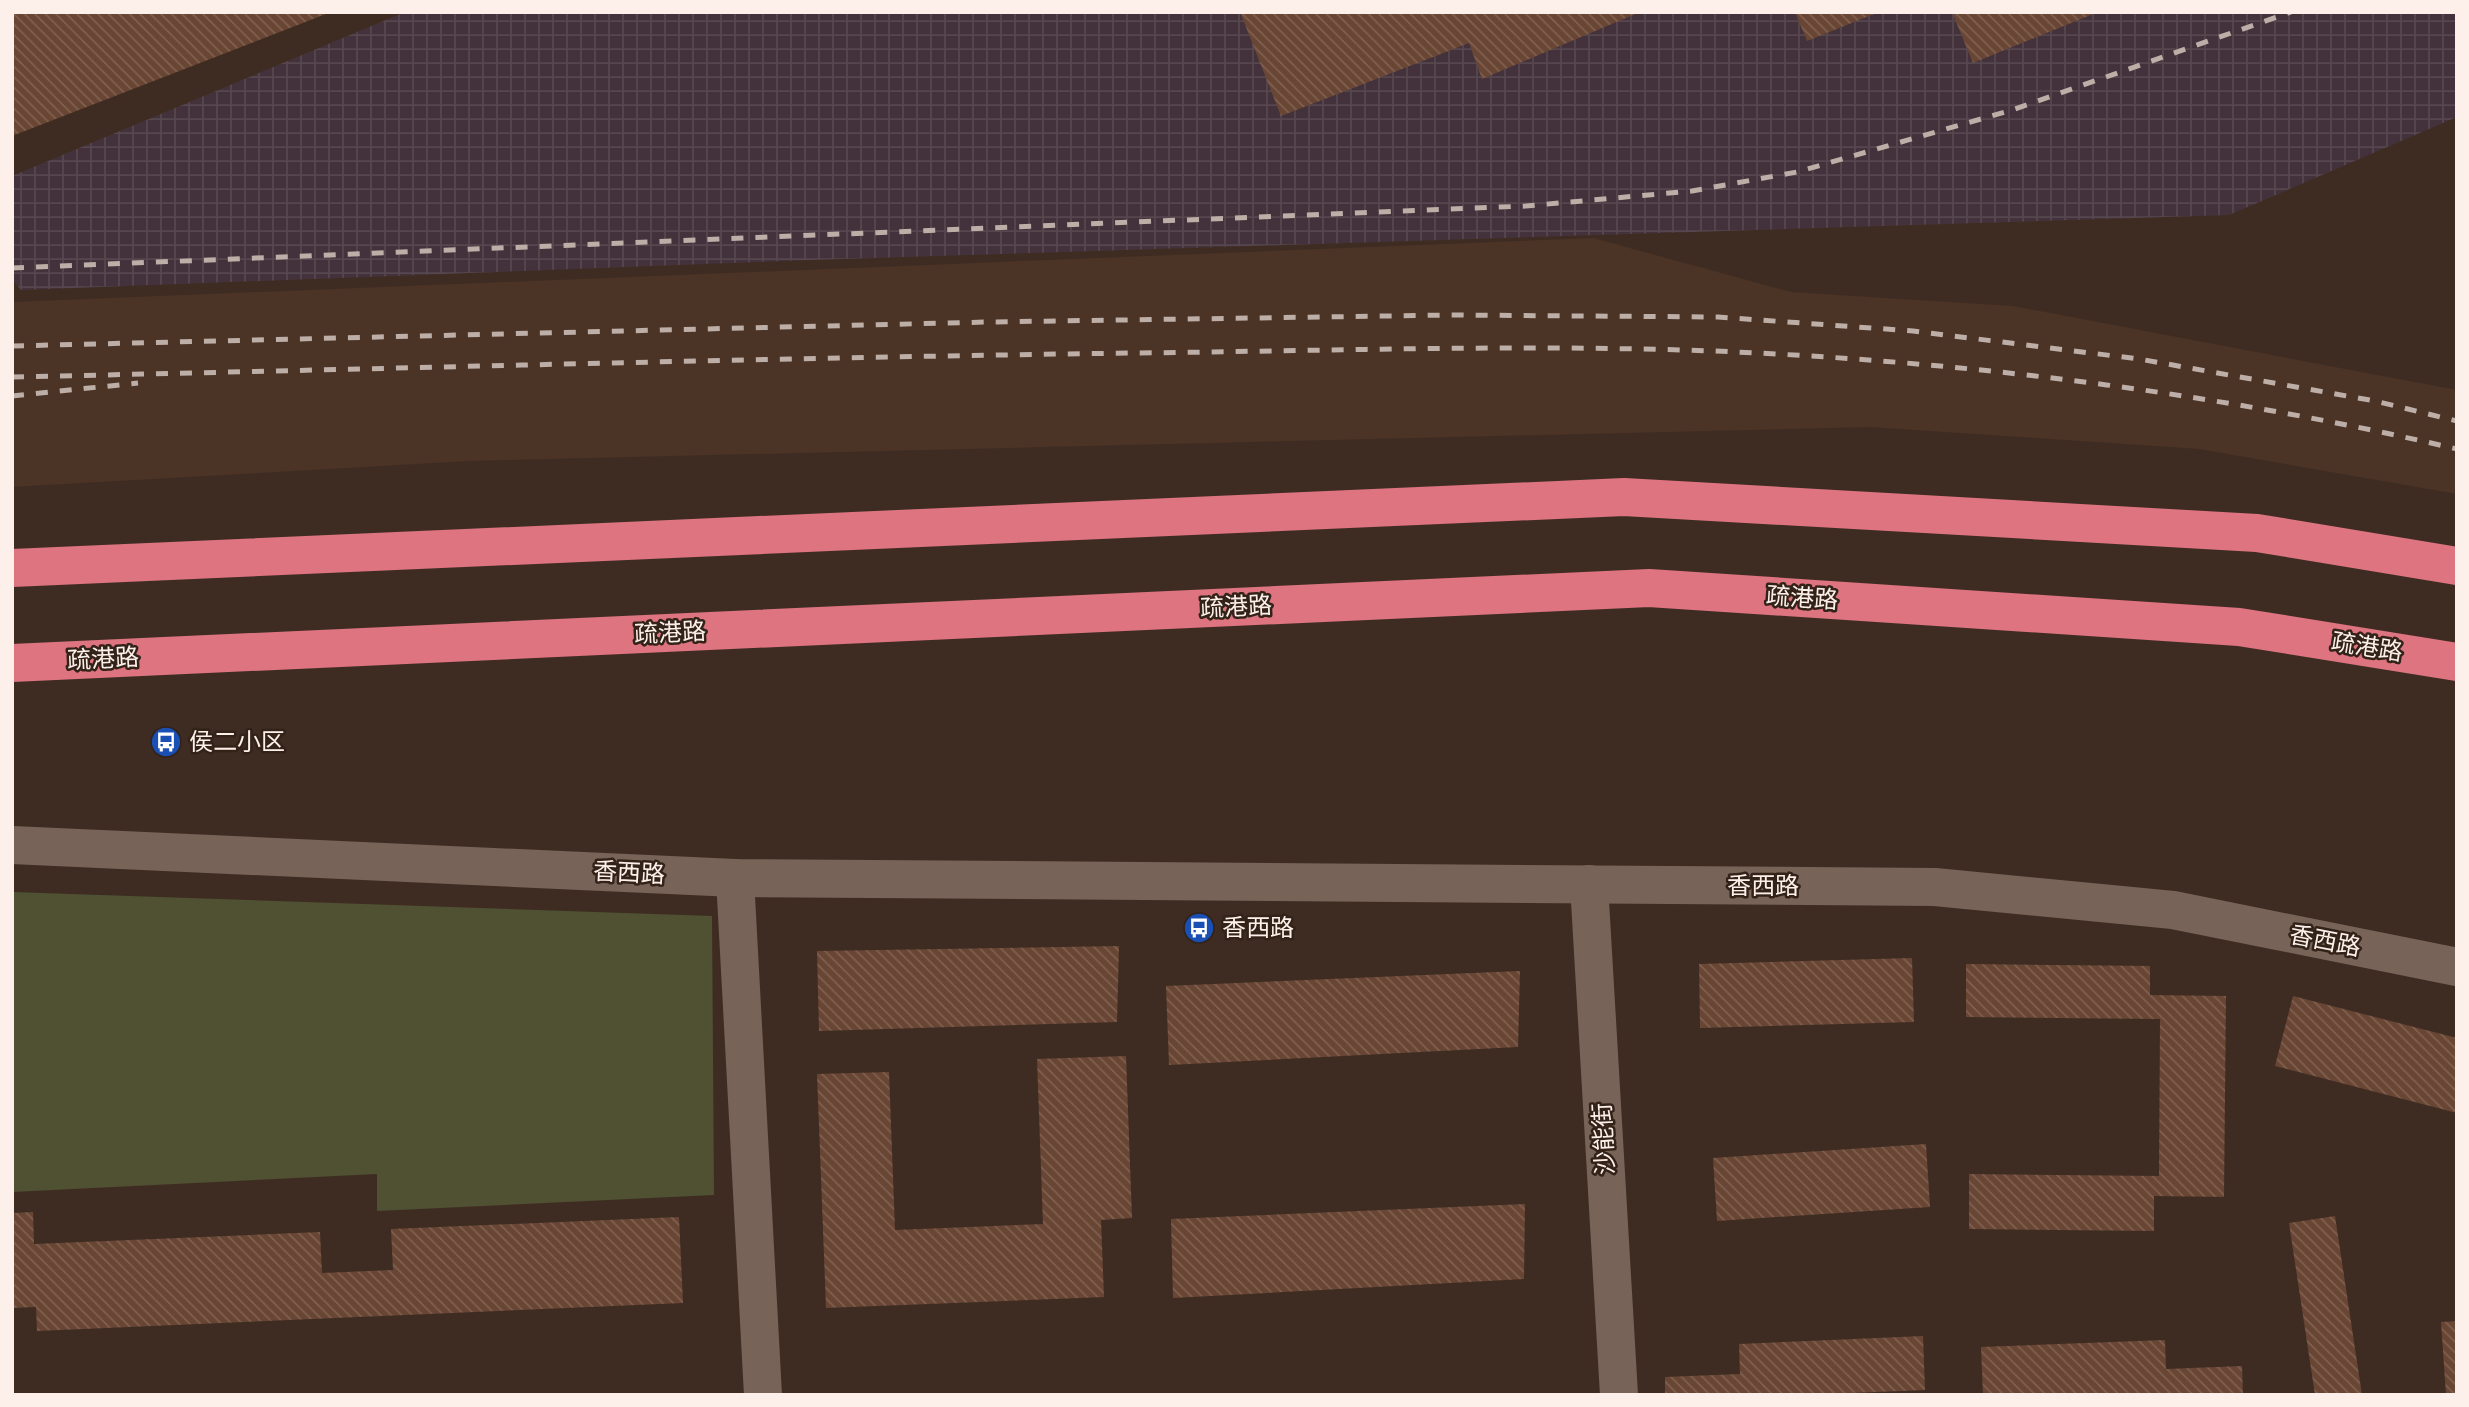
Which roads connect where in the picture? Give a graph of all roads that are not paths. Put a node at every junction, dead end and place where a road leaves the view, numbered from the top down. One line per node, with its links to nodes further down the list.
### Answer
1 (2457, 566): 2 (highway)
2 (12, 568)
3 (2457, 662): 4 (highway, 疏港路)
4 (12, 663)
5 (12, 845): 6 (street, 香西路)
6 (735, 878): 7 (street, 香西路); 9 (street)
7 (1589, 884): 8 (street, 香西路); 10 (street, 沙能街)
8 (2457, 968)
9 (763, 1395)
10 (1619, 1395)

